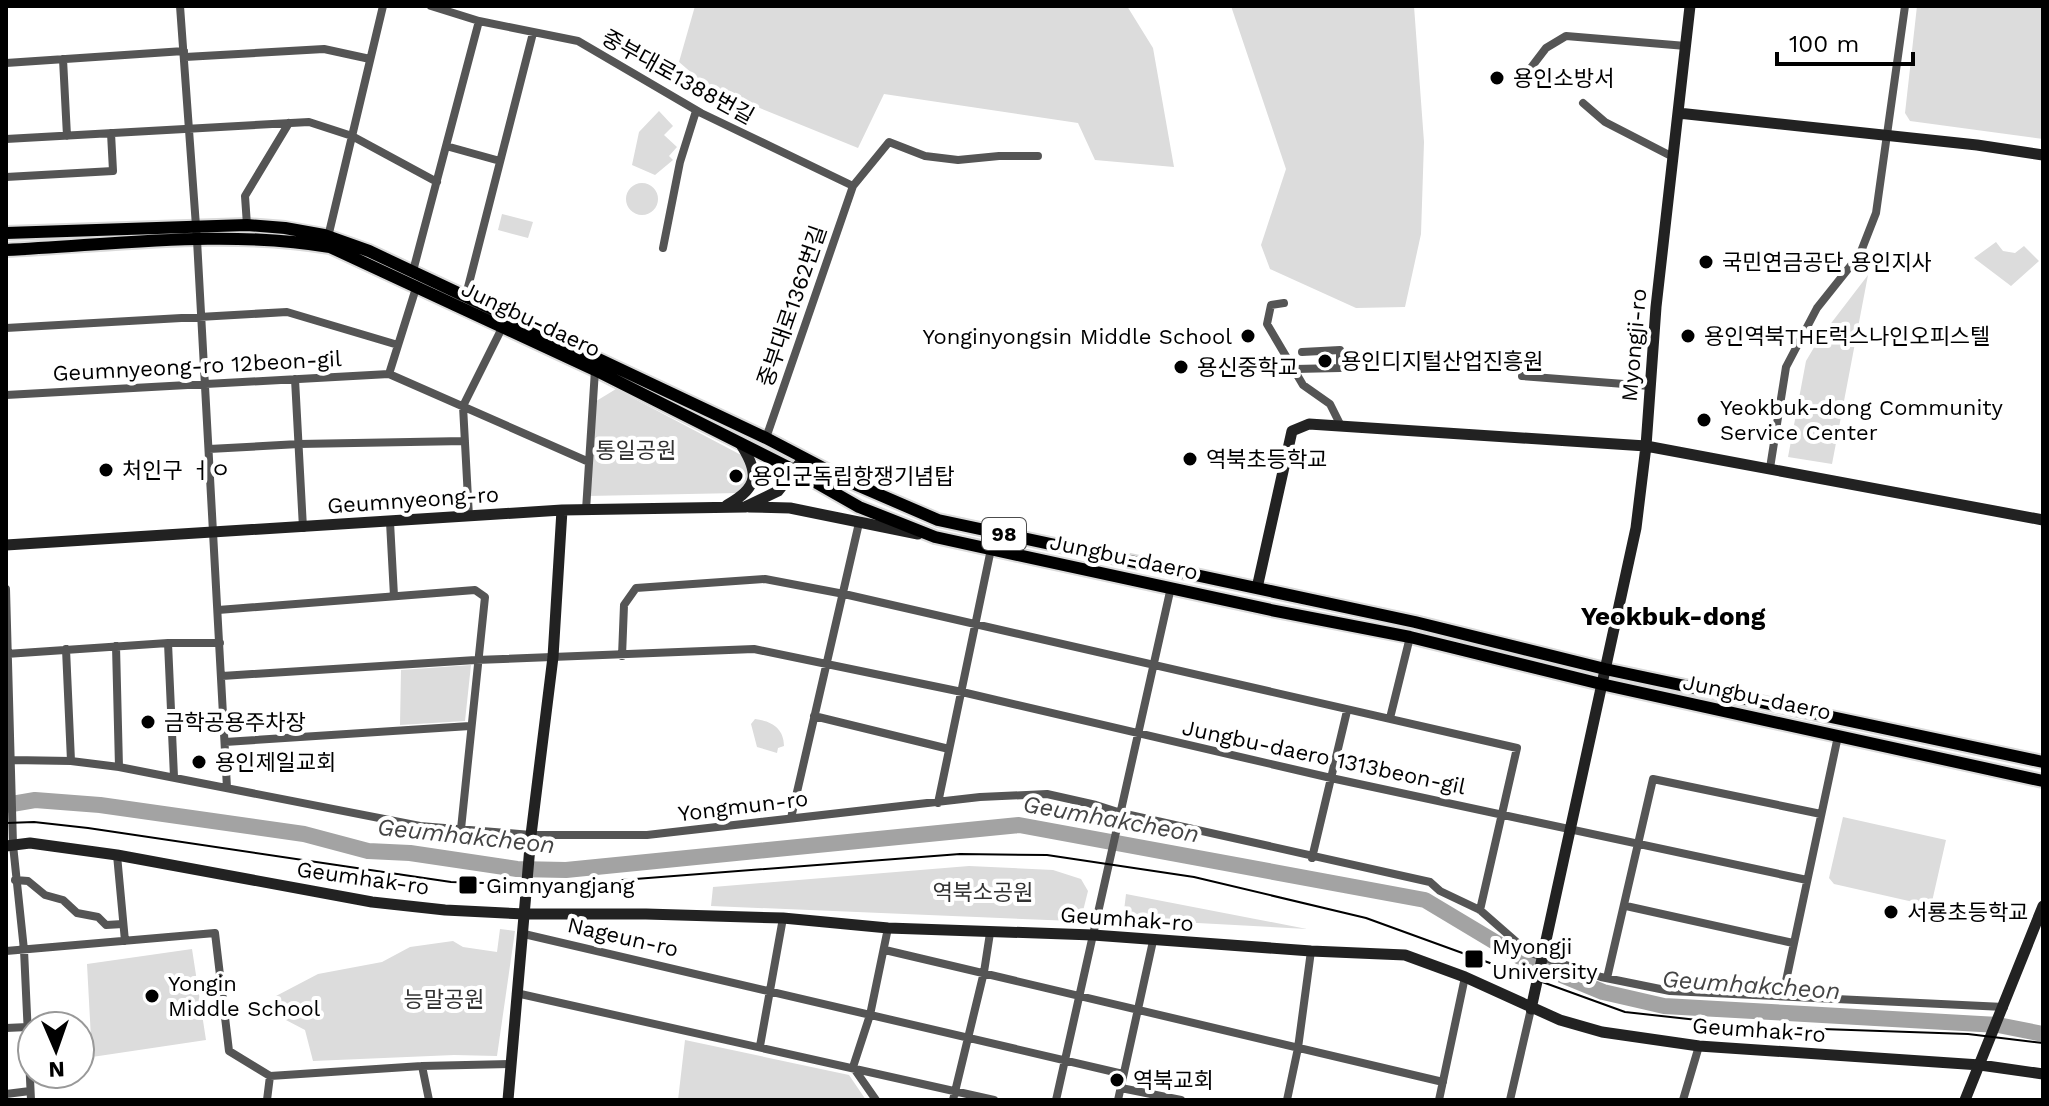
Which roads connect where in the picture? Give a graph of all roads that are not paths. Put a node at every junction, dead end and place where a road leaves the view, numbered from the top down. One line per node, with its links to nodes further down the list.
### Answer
1 (180, 6): 9 (street)
2 (383, 6): 11 (street)
3 (431, 6): 6 (street, 중부대로1388번길)
4 (1690, 6): 8 (main road, Myongji-ro)
5 (1905, 6): 20 (street)
6 (479, 21): 7 (street, 중부대로1388번길); 24 (street)
7 (533, 33): 15 (street, 중부대로1388번길); 28 (street)
8 (1686, 46): 13 (street); 16 (main road, Myongji-ro)
9 (185, 54): 10 (street); 11 (street); 18 (street)
10 (63, 59): 12 (street); 21 (street)
11 (370, 59): 22 (street)
12 (6, 63)
13 (1520, 82)
14 (1583, 103): 27 (street)
15 (696, 111): 31 (street, 중부대로1388번길); 37 (street)
16 (1678, 113): 20 (main road); 27 (main road, Myongji-ro)
17 (289, 123): 18 (street); 22 (street); 33 (street)
18 (189, 129): 19 (street); 32 (street)
19 (111, 133): 21 (street); 29 (street)
20 (1886, 135): 25 (main road); 66 (street)
21 (67, 136): 23 (street)
22 (352, 136): 30 (street); 35 (street)
23 (6, 139)
24 (446, 146): 28 (street); 30 (street)
25 (2043, 155)
26 (1038, 156): 31 (street)
27 (1673, 157): 54 (main road, Myongji-ro)
28 (500, 161): 41 (street)
29 (6, 177)
30 (437, 182): 39 (street)
31 (853, 186): 58 (street, 중부대로1362번길)
32 (196, 225): 33 (main road, Jungbu-daero / 98); 34 (main road, Jungbu-daero / 98); 36 (street)
33 (247, 225): 35 (main road, Jungbu-daero / 98)
34 (6, 233)
35 (328, 237): 39 (main road, Jungbu-daero / 98)
36 (197, 240): 38 (main road, Jungbu-daero / 98); 40 (main road, Jungbu-daero / 98); 43 (street)
37 (663, 248)
38 (6, 250)
39 (413, 271): 41 (main road, Jungbu-daero / 98)
40 (416, 288): 45 (main road, Jungbu-daero / 98); 46 (street)
41 (466, 295): 58 (main road, Jungbu-daero / 98)
42 (1284, 303): 48 (street)
43 (201, 317): 44 (street); 46 (street); 53 (street)
44 (6, 328)
45 (502, 328): 49 (main road, Jungbu-daero / 98); 56 (street)
46 (398, 345): 50 (street)
47 (1302, 352): 48 (street)
48 (1295, 369): 57 (street)
49 (595, 370): 60 (main road, Jungbu-daero / 98); 65 (street)
50 (389, 374): 52 (street, Geumnyeong-ro 12beon-gil); 56 (street, Geumnyeong-ro 12beon-gil)
51 (1522, 376): 54 (street)
52 (295, 379): 53 (street, Geumnyeong-ro 12beon-gil); 61 (street)
53 (205, 384): 55 (street, Geumnyeong-ro 12beon-gil); 63 (street)
54 (1650, 386): 62 (main road, Myongji-ro)
55 (6, 395)
56 (463, 406): 59 (street); 65 (street, Geumnyeong-ro 12beon-gil)
57 (1341, 426): 62 (main road); 82 (main road)
58 (766, 438): 64 (main road, Jungbu-daero / 98)
59 (465, 441): 61 (street); 72 (street)
60 (740, 442): 67 (main road, Jungbu-daero / 98); 68 (main road)
61 (299, 444): 63 (street); 76 (street)
62 (1646, 446): 66 (main road); 99 (main road, Myongji-ro)
63 (209, 449): 77 (street)
64 (804, 458): 67 (main road, Geumnyeong-ro); 82 (main road, Jungbu-daero / 98)
65 (589, 462): 71 (street)
66 (1770, 468): 73 (main road)
67 (796, 471): 69 (main road, Geumnyeong-ro); 78 (main road, Jungbu-daero / 98)
68 (723, 507): 69 (main road, Geumnyeong-ro); 71 (main road, Geumnyeong-ro)
69 (745, 507): 75 (main road)
70 (562, 510): 71 (main road, Geumnyeong-ro); 72 (main road, Geumnyeong-ro); 95 (main road)
71 (586, 510)
72 (469, 517): 74 (main road, Geumnyeong-ro)
73 (2043, 520)
74 (390, 522): 76 (main road, Geumnyeong-ro); 85 (street)
75 (859, 523): 78 (main road); 84 (street)
76 (303, 528): 77 (main road, Geumnyeong-ro)
77 (214, 534): 79 (main road, Geumnyeong-ro); 86 (street)
78 (935, 537): 80 (main road, Jungbu-daero / 98)
79 (6, 545)
80 (991, 549): 81 (main road, Jungbu-daero / 98); 87 (street)
81 (1171, 587): 88 (main road, Jungbu-daero / 98); 98 (street)
82 (1257, 588): 99 (main road, Jungbu-daero / 98)
83 (6, 589): 93 (street)
84 (844, 594): 87 (street); 94 (street); 97 (street)
85 (394, 596): 86 (street); 96 (street)
86 (218, 610): 90 (street)
87 (976, 624): 98 (street); 102 (street)
88 (1410, 637): 101 (main road, Jungbu-daero / 98); 105 (street)
89 (168, 643): 90 (street); 91 (street); 115 (street)
90 (220, 643): 100 (street)
91 (116, 646): 92 (street); 114 (street)
92 (66, 649): 93 (street); 112 (street)
93 (8, 653): 111 (street)
94 (622, 656): 95 (street, Jungbu-daero 1313beon-gil); 97 (street, Jungbu-daero 1313beon-gil)
95 (553, 657): 96 (street, Jungbu-daero 1313beon-gil); 126 (main road)
96 (476, 660): 100 (street, Jungbu-daero 1313beon-gil); 106 (street)
97 (826, 665): 102 (street, Jungbu-daero 1313beon-gil); 104 (street)
98 (1154, 666): 103 (street); 107 (street)
99 (1605, 669): 101 (main road, Myongji-ro); 113 (main road, Jungbu-daero / 98)
100 (222, 676): 109 (street)
101 (1601, 684): 108 (main road, Jungbu-daero / 98); 125 (main road, Myongji-ro)
102 (962, 692): 107 (street, Jungbu-daero 1313beon-gil); 110 (street)
103 (1347, 711): 105 (street); 116 (street)
104 (814, 716): 110 (street); 123 (street)
105 (1390, 718): 121 (street)
106 (470, 726): 109 (street); 124 (street)
107 (1137, 735): 116 (street, Jungbu-daero 1313beon-gil); 120 (street)
108 (1838, 736): 117 (main road, Jungbu-daero / 98); 122 (street)
109 (225, 742): 118 (street)
110 (949, 749): 119 (street)
111 (9, 761): 112 (street, Yongmun-ro); 127 (street)
112 (71, 761): 114 (street, Yongmun-ro)
113 (2043, 762)
114 (119, 767): 115 (street, Yongmun-ro)
115 (174, 777): 118 (street, Yongmun-ro)
116 (1331, 778): 121 (street, Jungbu-daero 1313beon-gil); 130 (street)
117 (2042, 782)
118 (227, 788): 124 (street, Yongmun-ro)
119 (938, 803): 120 (street, Yongmun-ro); 123 (street, Yongmun-ro)
120 (1121, 813): 130 (street, Yongmun-ro); 142 (street)
121 (1503, 814): 125 (street, Jungbu-daero 1313beon-gil); 135 (street)
122 (1821, 814): 128 (street); 132 (street)
123 (791, 818): 126 (street, Yongmun-ro)
124 (461, 829): 126 (street, Yongmun-ro)
125 (1569, 829): 128 (street, Jungbu-daero 1313beon-gil); 150 (main road, Myongji-ro)
126 (531, 838): 136 (main road)
127 (11, 843): 129 (main road, Geumhak-ro); 131 (street)
128 (1639, 844): 132 (street, Jungbu-daero 1313beon-gil); 133 (street)
129 (117, 855): 136 (main road, Geumhak-ro); 138 (street)
130 (1312, 858): 135 (street, Yongmun-ro)
131 (15, 880): 138 (street); 146 (street)
132 (1807, 880): 145 (street)
133 (1626, 906): 145 (street); 153 (street)
134 (2043, 906): 161 (main road)
135 (1480, 910): 150 (street, Yongmun-ro)
136 (525, 914): 137 (main road, Geumhak-ro); 141 (main road)
137 (783, 918): 139 (main road, Geumhak-ro); 154 (street)
138 (123, 924): 143 (street)
139 (888, 928): 140 (main road, Geumhak-ro); 147 (street)
140 (990, 933): 142 (main road, Geumhak-ro); 151 (street)
141 (524, 934): 154 (street, Nageun-ro); 155 (main road)
142 (1093, 935): 144 (main road, Geumhak-ro); 157 (street)
143 (125, 941): 146 (street); 174 (street)
144 (1153, 941): 149 (main road, Geumhak-ro); 160 (street)
145 (1793, 943): 156 (street)
146 (24, 950): 148 (street); 159 (street)
147 (885, 950): 151 (street); 162 (street)
148 (6, 951)
149 (1311, 951): 152 (main road, Geumhak-ro); 166 (street)
150 (1541, 956): 153 (street, Yongmun-ro); 158 (main road, Myongji-ro)
151 (984, 972): 157 (street); 163 (street)
152 (1465, 977): 158 (main road, Geumhak-ro); 175 (street)
153 (1607, 978): 156 (street, Yongmun-ro)
154 (770, 992): 162 (street, Nageun-ro); 164 (street)
155 (516, 993): 164 (street); 168 (main road)
156 (1783, 995): 161 (street, Yongmun-ro)
157 (1078, 998): 160 (street); 167 (street)
158 (1532, 1003): 165 (main road, Geumhak-ro); 190 (street)
159 (27, 1010)
160 (1137, 1010): 166 (street); 172 (street)
161 (2003, 1010): 169 (main road)
162 (870, 1015): 163 (street, Nageun-ro); 171 (street)
163 (968, 1038): 167 (street, Nageun-ro); 179 (street)
164 (760, 1046): 171 (street)
165 (1699, 1046): 169 (main road, Geumhak-ro); 191 (street)
166 (1298, 1048): 175 (street); 188 (street)
167 (1064, 1060): 172 (street, Nageun-ro); 185 (street)
168 (511, 1064): 170 (street); 182 (main road)
169 (1980, 1065): 173 (main road, Geumhak-ro); 192 (main road)
170 (422, 1066): 174 (street); 181 (street)
171 (853, 1067): 179 (street); 183 (street)
172 (1123, 1074): 176 (street)
173 (2043, 1074)
174 (270, 1076): 180 (street)
175 (1443, 1082): 189 (street)
176 (1121, 1088): 186 (street); 187 (street)
177 (6, 1094): 178 (street)
178 (31, 1096)
179 (954, 1096): 184 (street)
180 (267, 1100)
181 (429, 1100)
182 (508, 1100)
183 (876, 1100)
184 (994, 1100)
185 (1056, 1100)
186 (1118, 1100)
187 (1181, 1100)
188 (1287, 1100)
189 (1439, 1100)
190 (1510, 1100)
191 (1683, 1100)
192 (1965, 1100)

